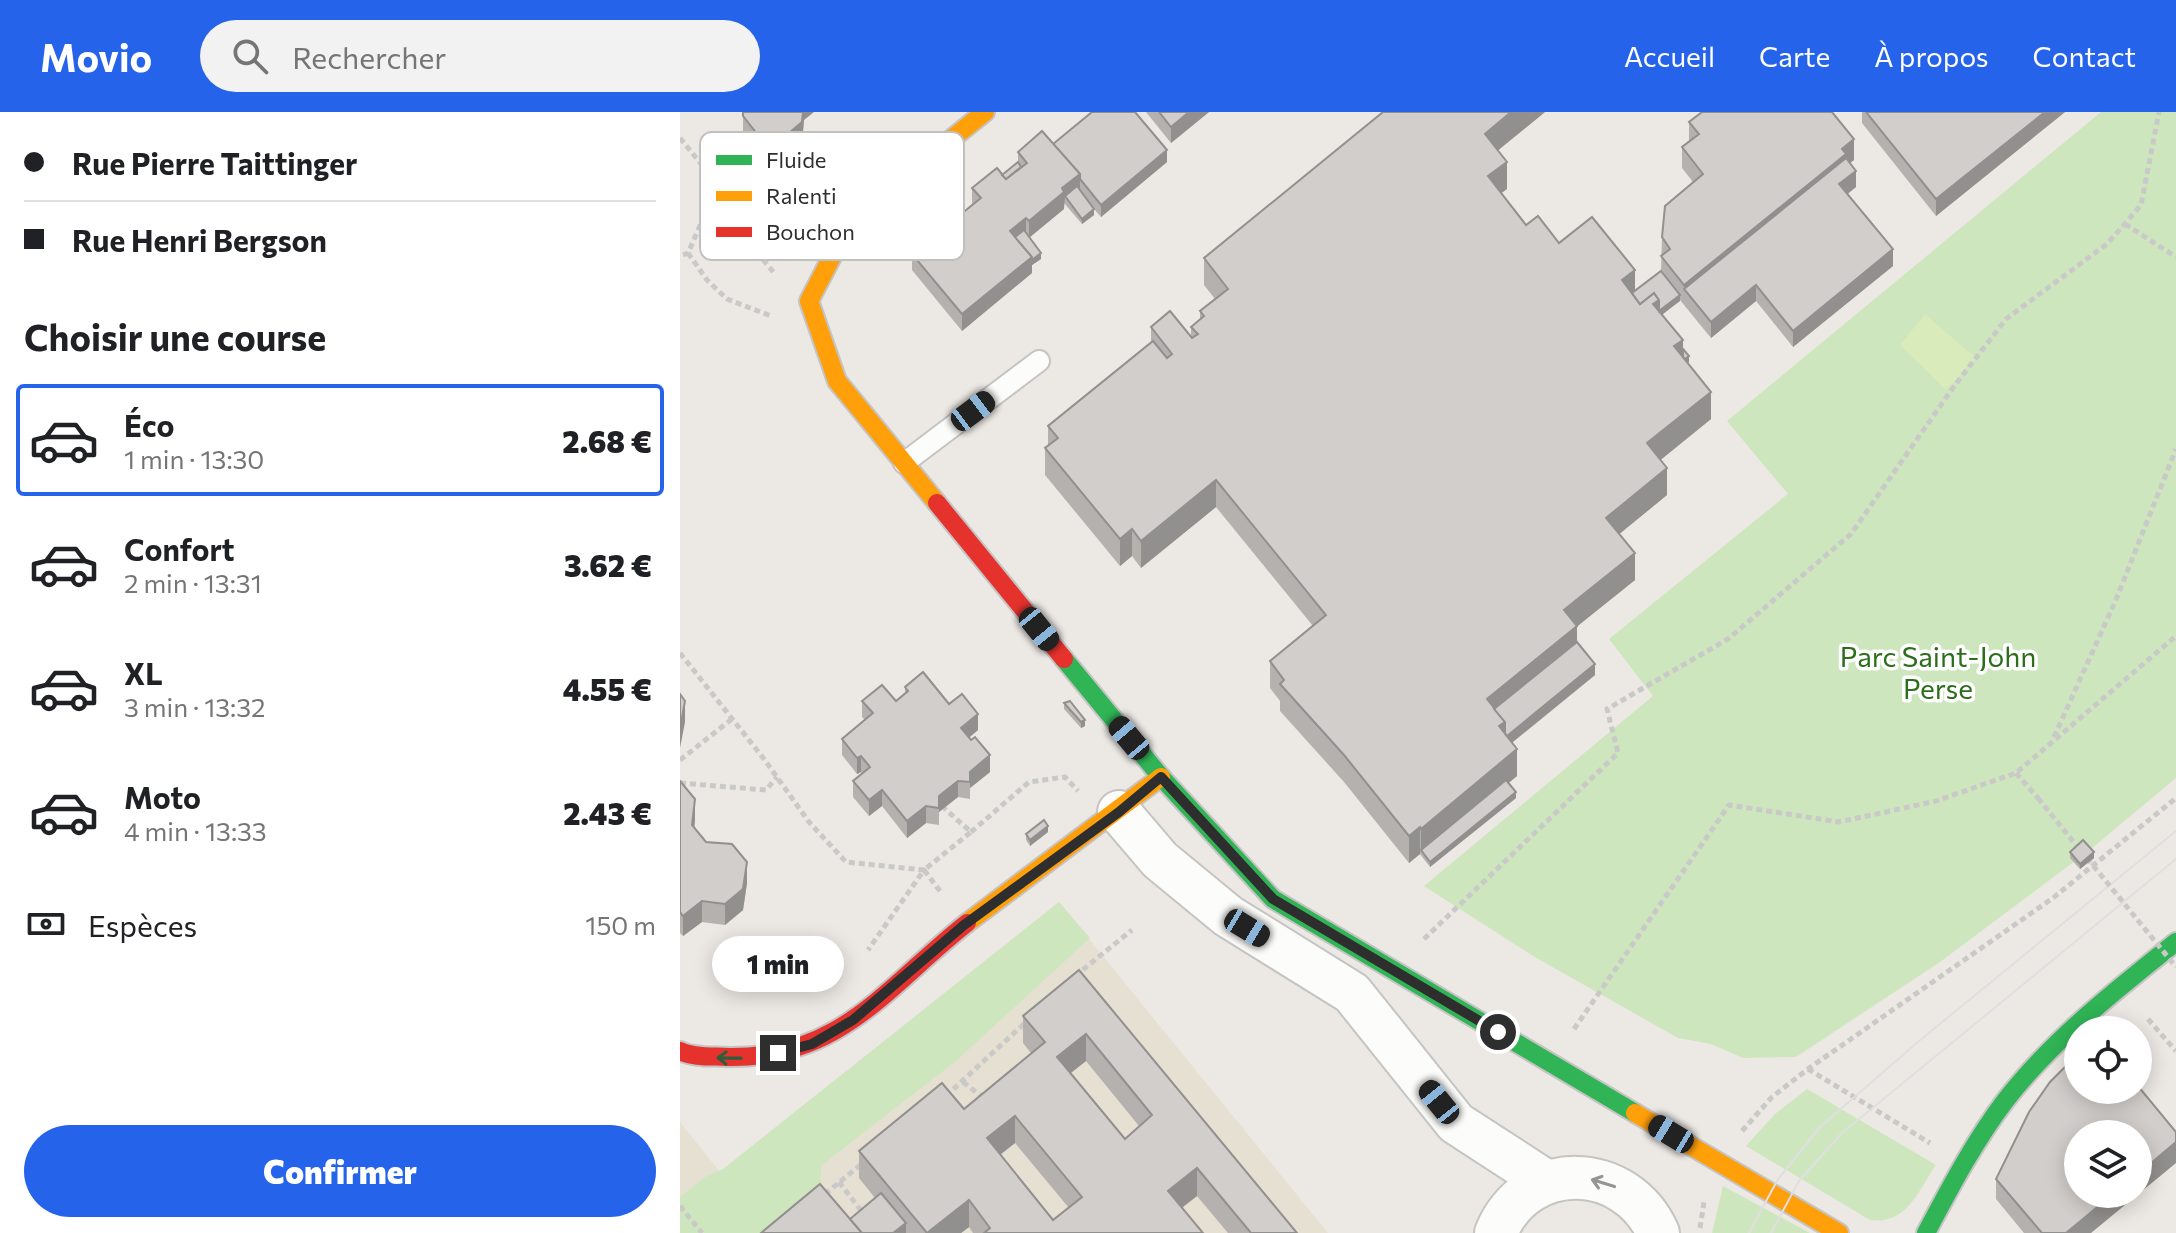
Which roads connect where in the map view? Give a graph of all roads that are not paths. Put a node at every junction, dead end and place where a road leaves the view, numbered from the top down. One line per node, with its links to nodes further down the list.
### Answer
1 (985, 112): 2 (street)
2 (960, 132)
3 (830, 260): 5 (street)
4 (1039, 361): 5 (lane)
5 (904, 463): 6 (street)
6 (1161, 777): 7 (street); 15 (street)
7 (1119, 812): 10 (street); 12 (street)
8 (2176, 942): 16 (street)
9 (682, 1053): 10 (street, one-way to 9)
10 (778, 1053): 11 (lane)
11 (768, 1074)
12 (1547, 1182): 13 (street); 14 (street, one-way to 12)
13 (1496, 1233)
14 (1658, 1233)
15 (1839, 1233)
16 (1926, 1233)

